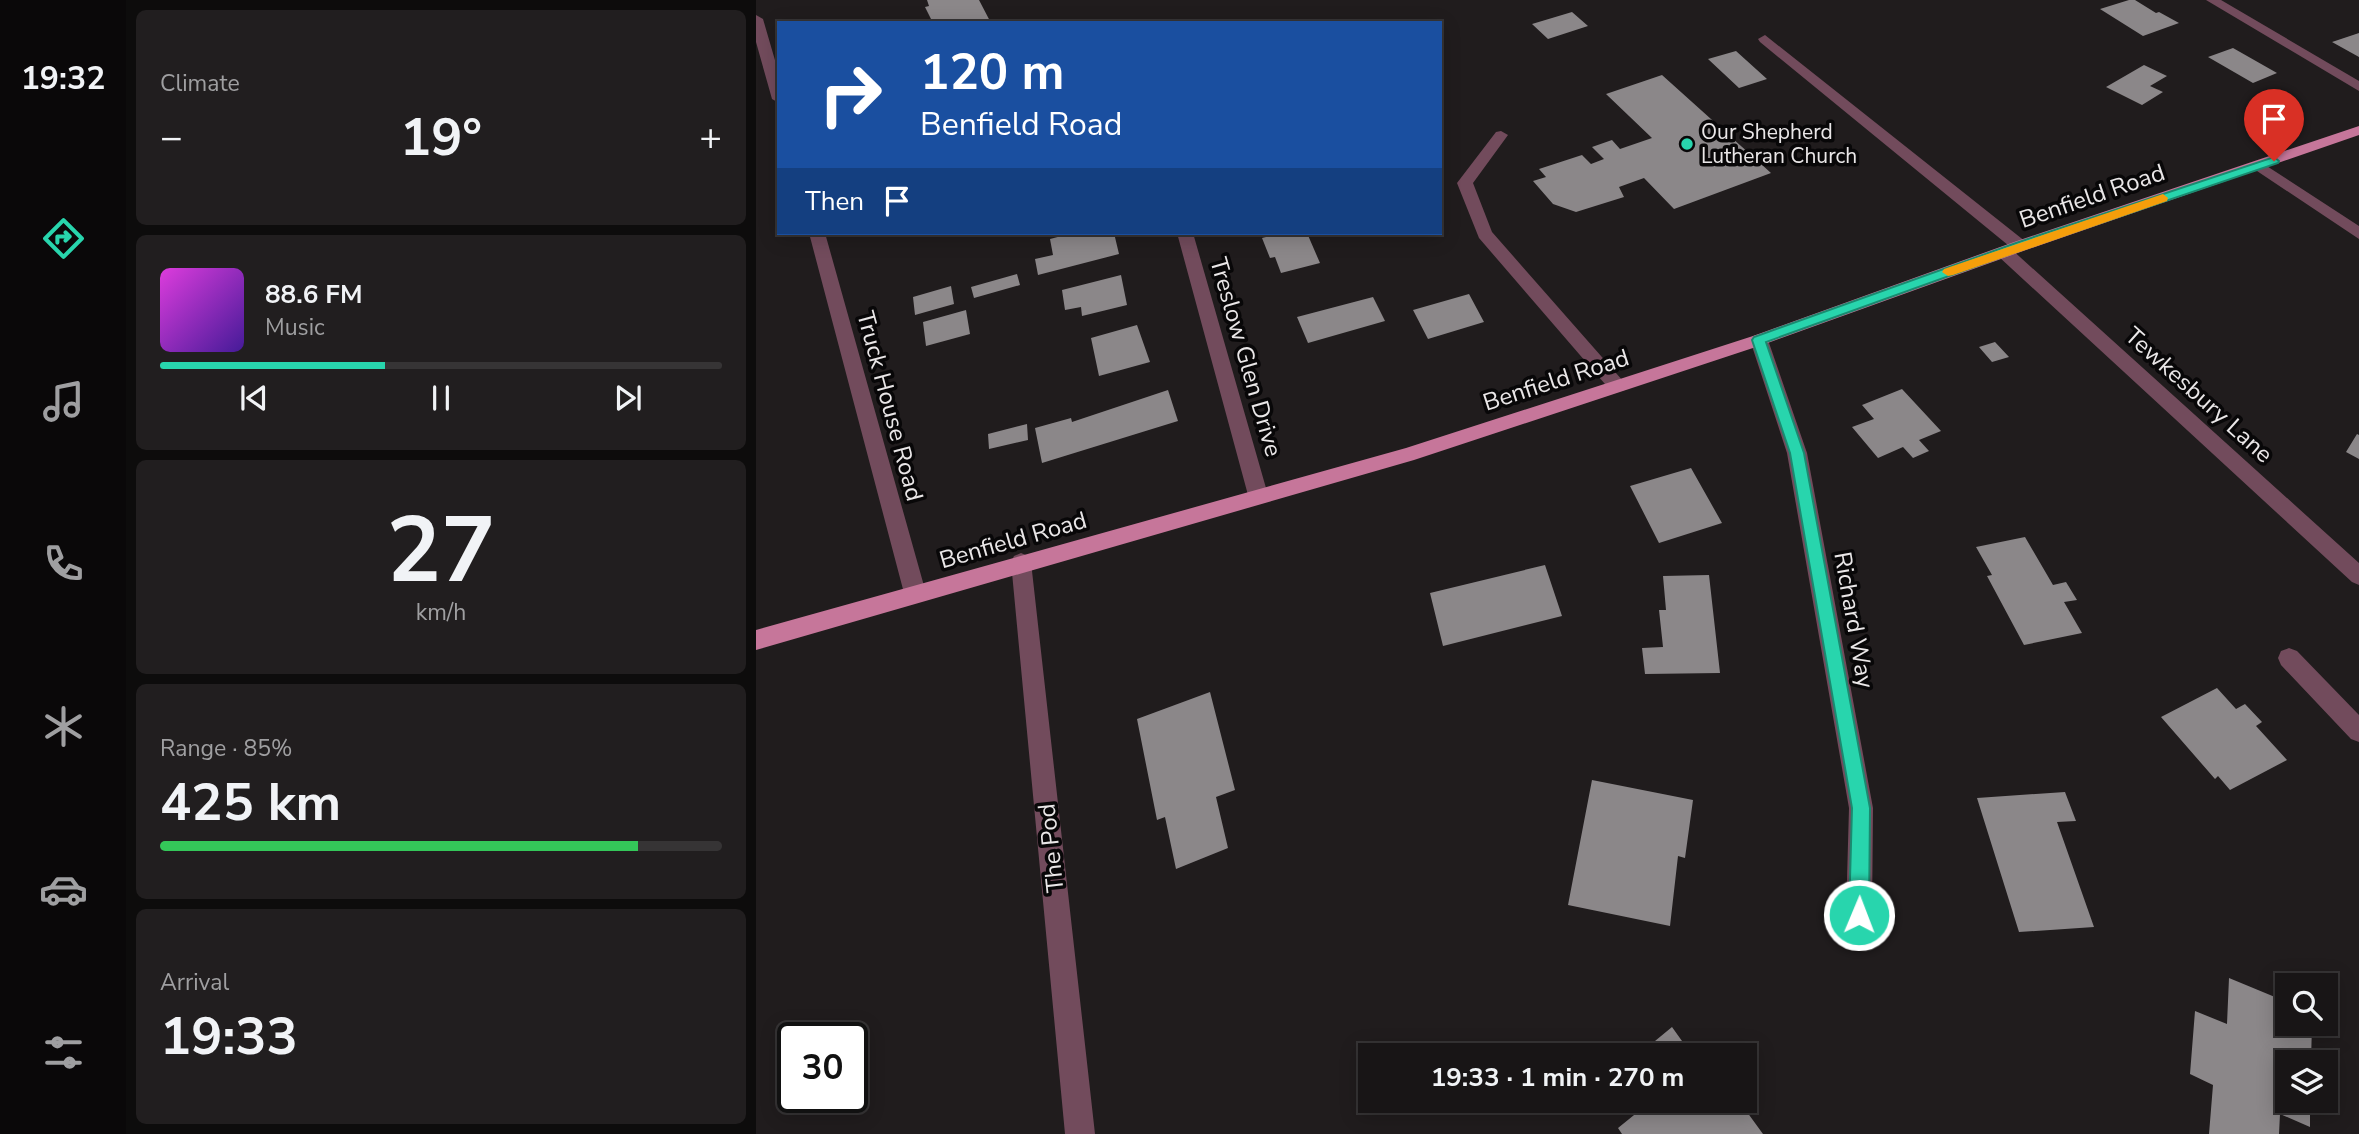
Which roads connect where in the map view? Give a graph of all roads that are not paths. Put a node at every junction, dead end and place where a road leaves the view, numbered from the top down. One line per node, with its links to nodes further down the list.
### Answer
1 (2212, 0): 4 (street)
2 (756, 19): 5 (street)
3 (1765, 39): 12 (street, Tewkesbury Lane)
4 (2359, 87)
5 (777, 92)
6 (2359, 130): 8 (main road, Benfield Road)
7 (1501, 135): 14 (street)
8 (2259, 166): 9 (street); 12 (main road, Benfield Road)
9 (2359, 234)
10 (818, 235): 18 (street, Truck House Road)
11 (1186, 235): 15 (street, Treslow Glen Drive)
12 (2012, 249): 13 (main road, Benfield Road); 17 (street, Tewkesbury Lane)
13 (1759, 340): 14 (main road, Benfield Road); 22 (street, Richard Way)
14 (1617, 386): 15 (main road, Benfield Road)
15 (1258, 495): 16 (main road, Benfield Road)
16 (1021, 562): 18 (main road, Benfield Road); 23 (street, The Pod)
17 (2359, 576)
18 (915, 593): 19 (main road, Benfield Road)
19 (756, 640)
20 (2289, 658): 21 (street)
21 (2359, 731)
22 (1859, 915)
23 (1080, 1134)

